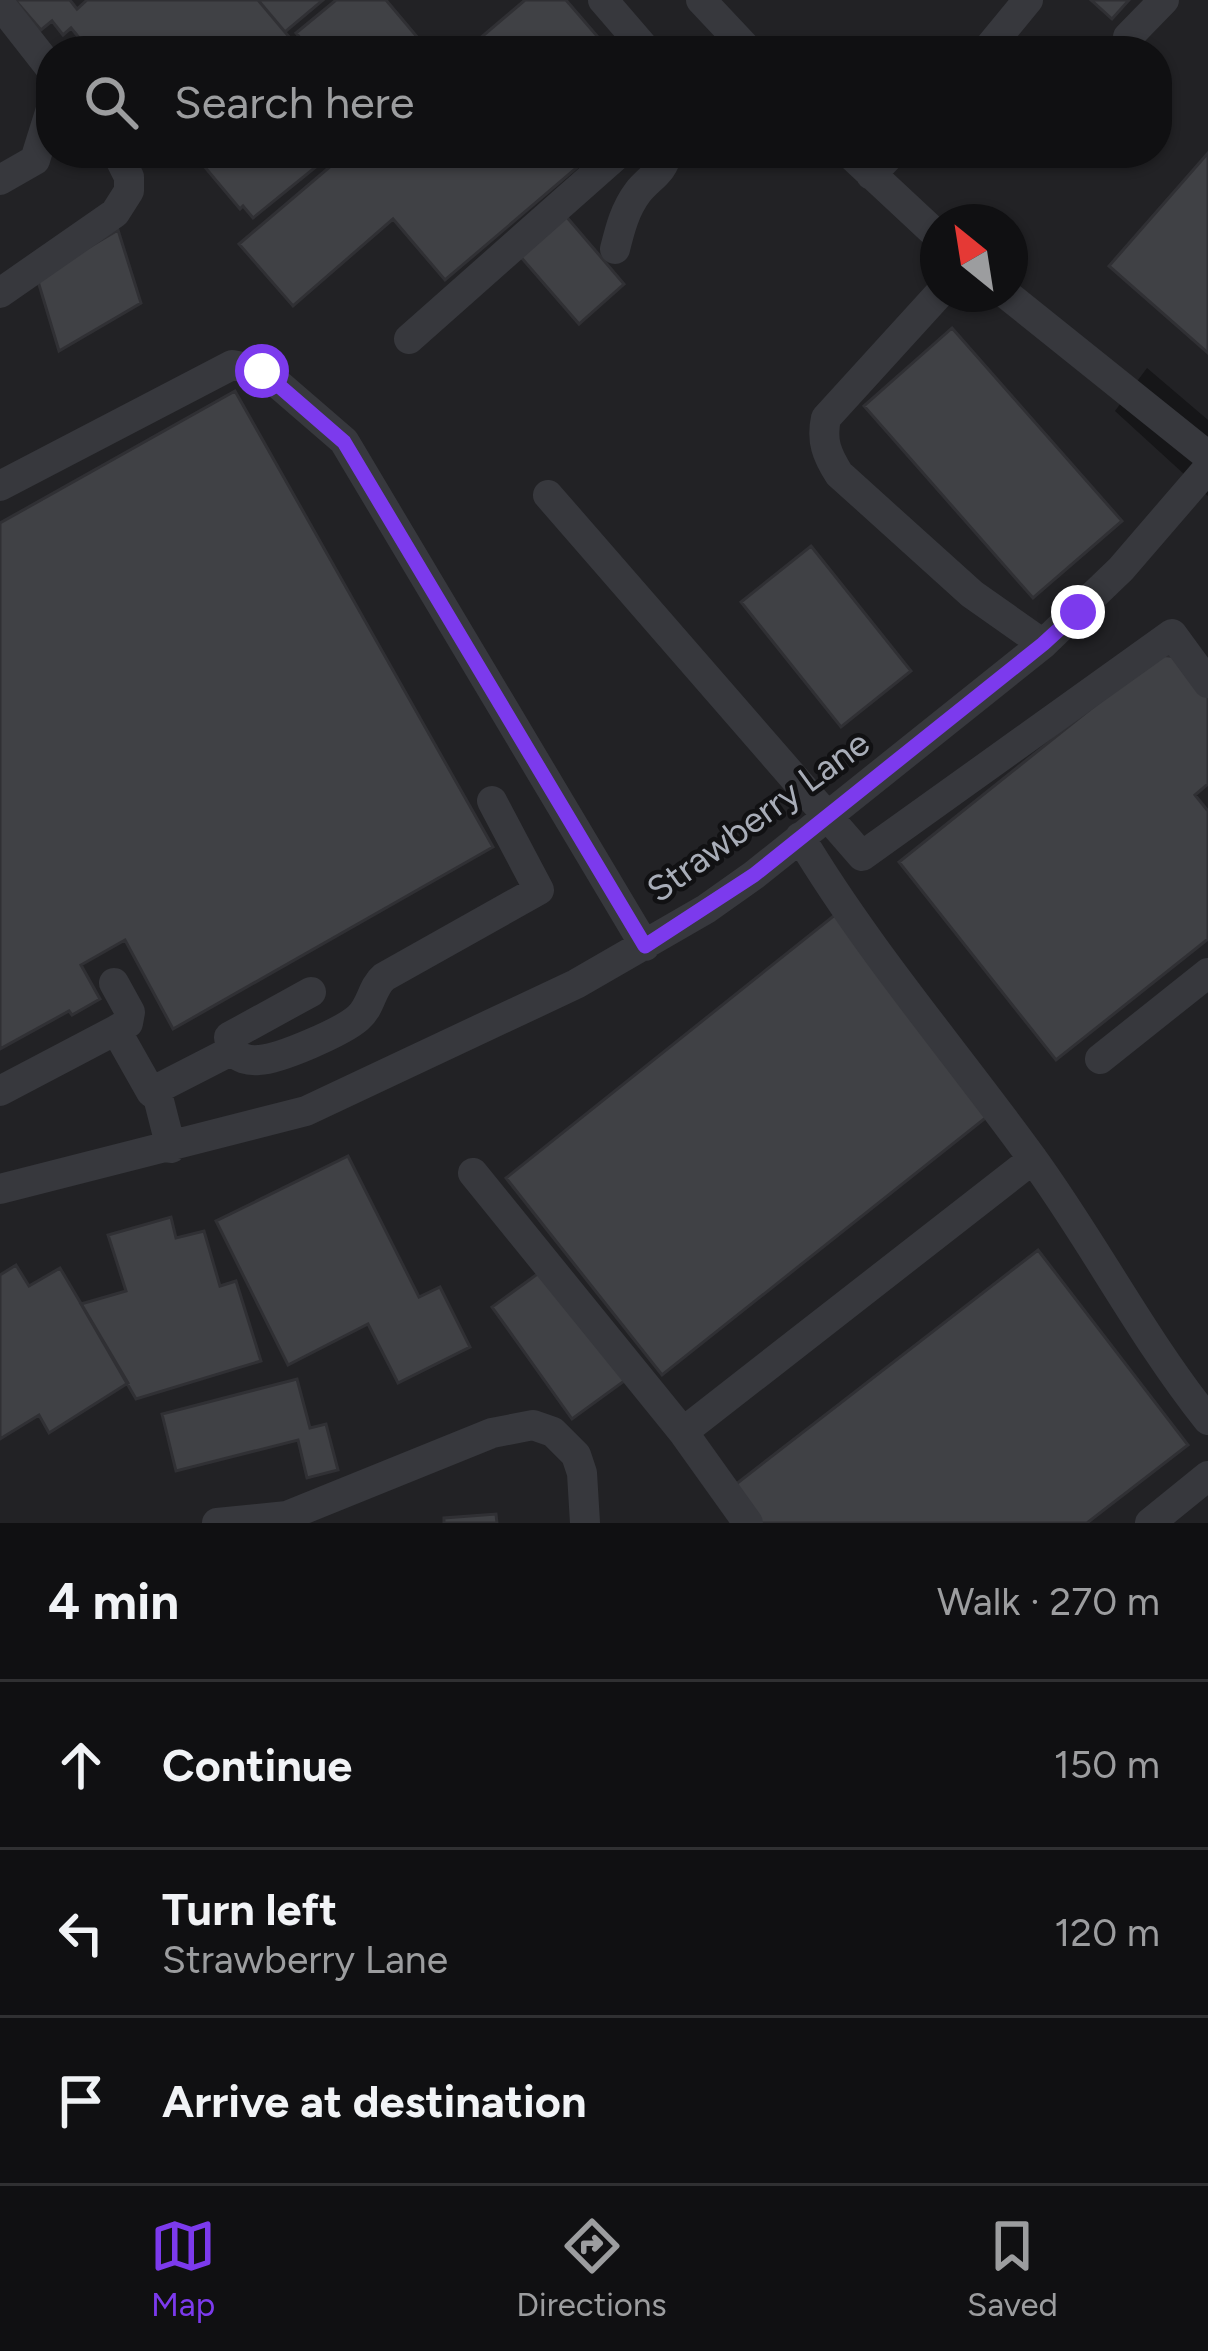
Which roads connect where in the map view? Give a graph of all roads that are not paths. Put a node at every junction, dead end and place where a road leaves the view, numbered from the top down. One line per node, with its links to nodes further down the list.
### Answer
1 (603, 0): 6 (street)
2 (701, 0): 7 (street)
3 (1028, 0): 8 (street)
4 (1164, 0): 9 (street)
5 (0, 4): 10 (street)
6 (634, 36)
7 (723, 36)
8 (998, 36)
9 (1128, 36)
10 (36, 49)
11 (0, 52): 12 (street)
12 (36, 56)
13 (36, 157): 18 (street)
14 (125, 168): 21 (street)
15 (602, 168): 24 (street)
16 (662, 168): 20 (street)
17 (878, 168): 19 (street)
18 (0, 180)
19 (920, 216)
20 (615, 249)
21 (0, 293)
22 (923, 312): 29 (street)
23 (1028, 312): 25 (street)
24 (410, 339)
25 (1208, 456)
26 (1208, 468): 29 (street, Strawberry Lane)
27 (0, 486): 34 (street)
28 (548, 495): 32 (street)
29 (1043, 644): 32 (street, Strawberry Lane)
30 (1208, 683): 32 (street)
31 (492, 801): 39 (street)
32 (830, 814): 33 (street, Strawberry Lane)
33 (800, 837): 34 (street, Strawberry Lane); 44 (street)
34 (645, 946): 43 (street, Strawberry Lane)
35 (1208, 973): 40 (street)
36 (114, 982): 38 (street)
37 (311, 992): 39 (street)
38 (116, 1030): 41 (street); 42 (street)
39 (231, 1052): 42 (street)
40 (1100, 1059)
41 (0, 1091)
42 (151, 1093): 43 (street)
43 (171, 1148): 46 (street, Strawberry Lane)
44 (1033, 1159): 47 (street); 48 (street)
45 (473, 1173): 48 (street)
46 (0, 1189)
47 (1208, 1420)
48 (683, 1432): 52 (street)
49 (1208, 1476): 53 (street)
50 (217, 1523): 51 (street)
51 (585, 1523)
52 (748, 1523)
53 (1150, 1523)

